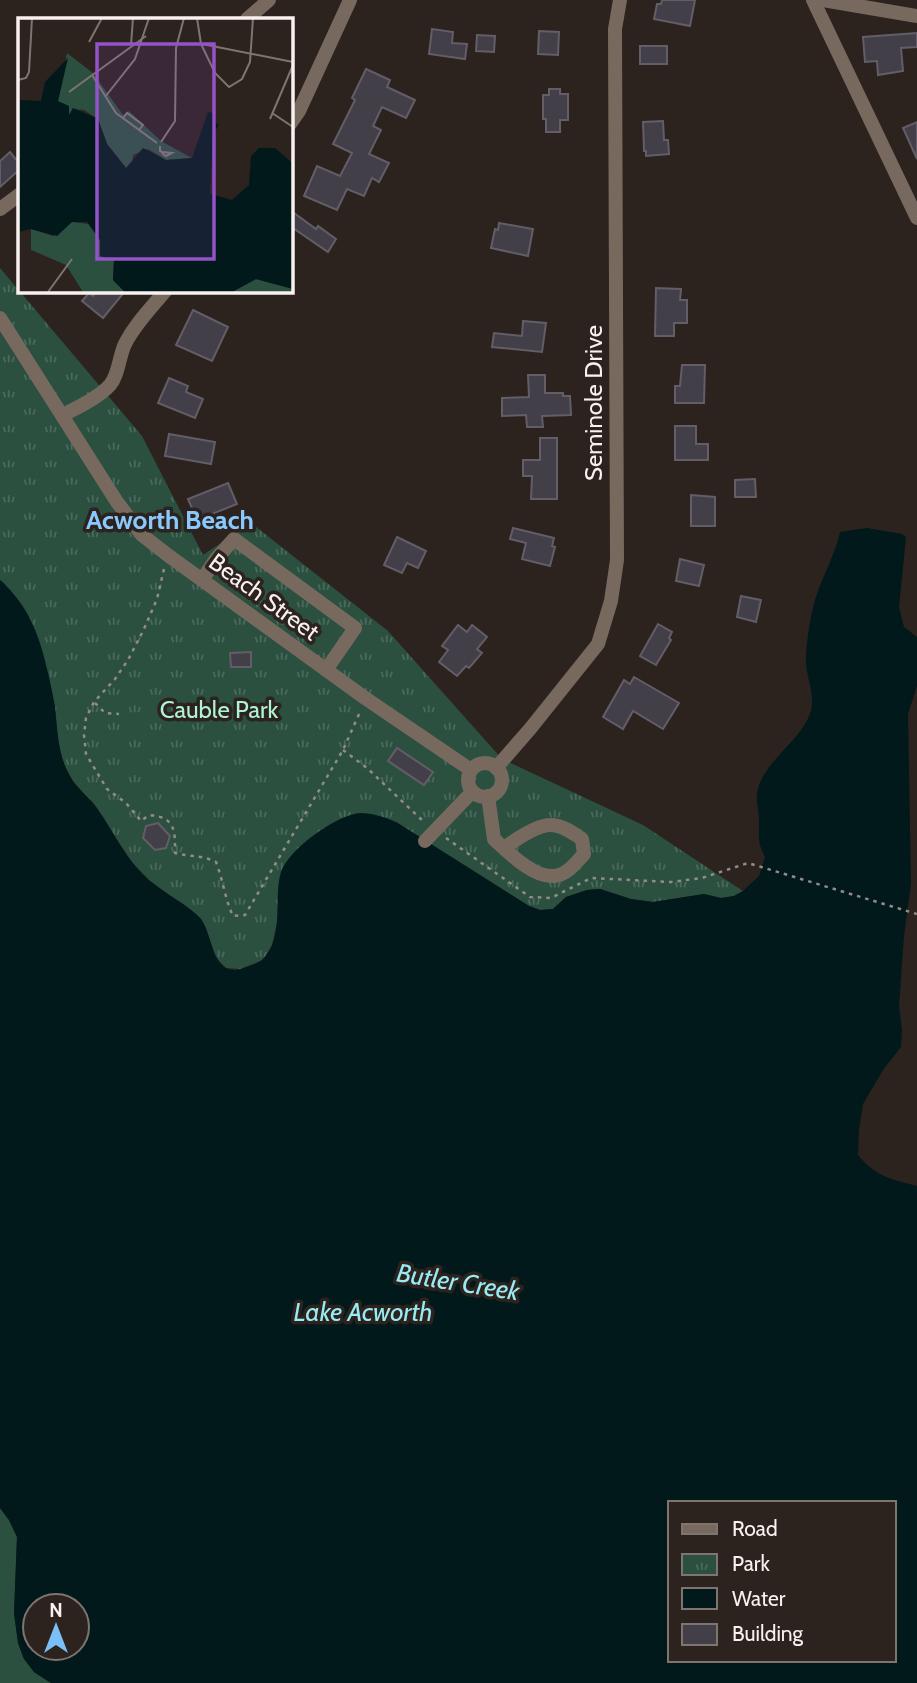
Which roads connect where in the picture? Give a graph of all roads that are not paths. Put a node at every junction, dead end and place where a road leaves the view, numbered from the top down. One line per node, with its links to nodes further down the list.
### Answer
1 (350, 0): 8 (street)
2 (620, 0): 17 (street, Seminole Drive)
3 (813, 0): 11 (street)
4 (822, 0): 6 (street)
5 (267, 1): 7 (street)
6 (917, 16)
7 (248, 18)
8 (292, 121)
9 (18, 196): 10 (street)
10 (0, 209)
11 (917, 218)
12 (164, 292): 14 (street)
13 (0, 318): 14 (street, Beach Street)
14 (63, 415): 15 (street, Beach Street)
15 (202, 580): 16 (street, Beach Street); 16 (street)
16 (326, 670): 18 (street, Beach Street)
17 (496, 768): 18 (street); 20 (street)
18 (471, 770): 19 (street)
19 (472, 792): 20 (street); 21 (street)
20 (488, 796): 22 (street)
21 (425, 841)
22 (504, 848): 22 (street)

